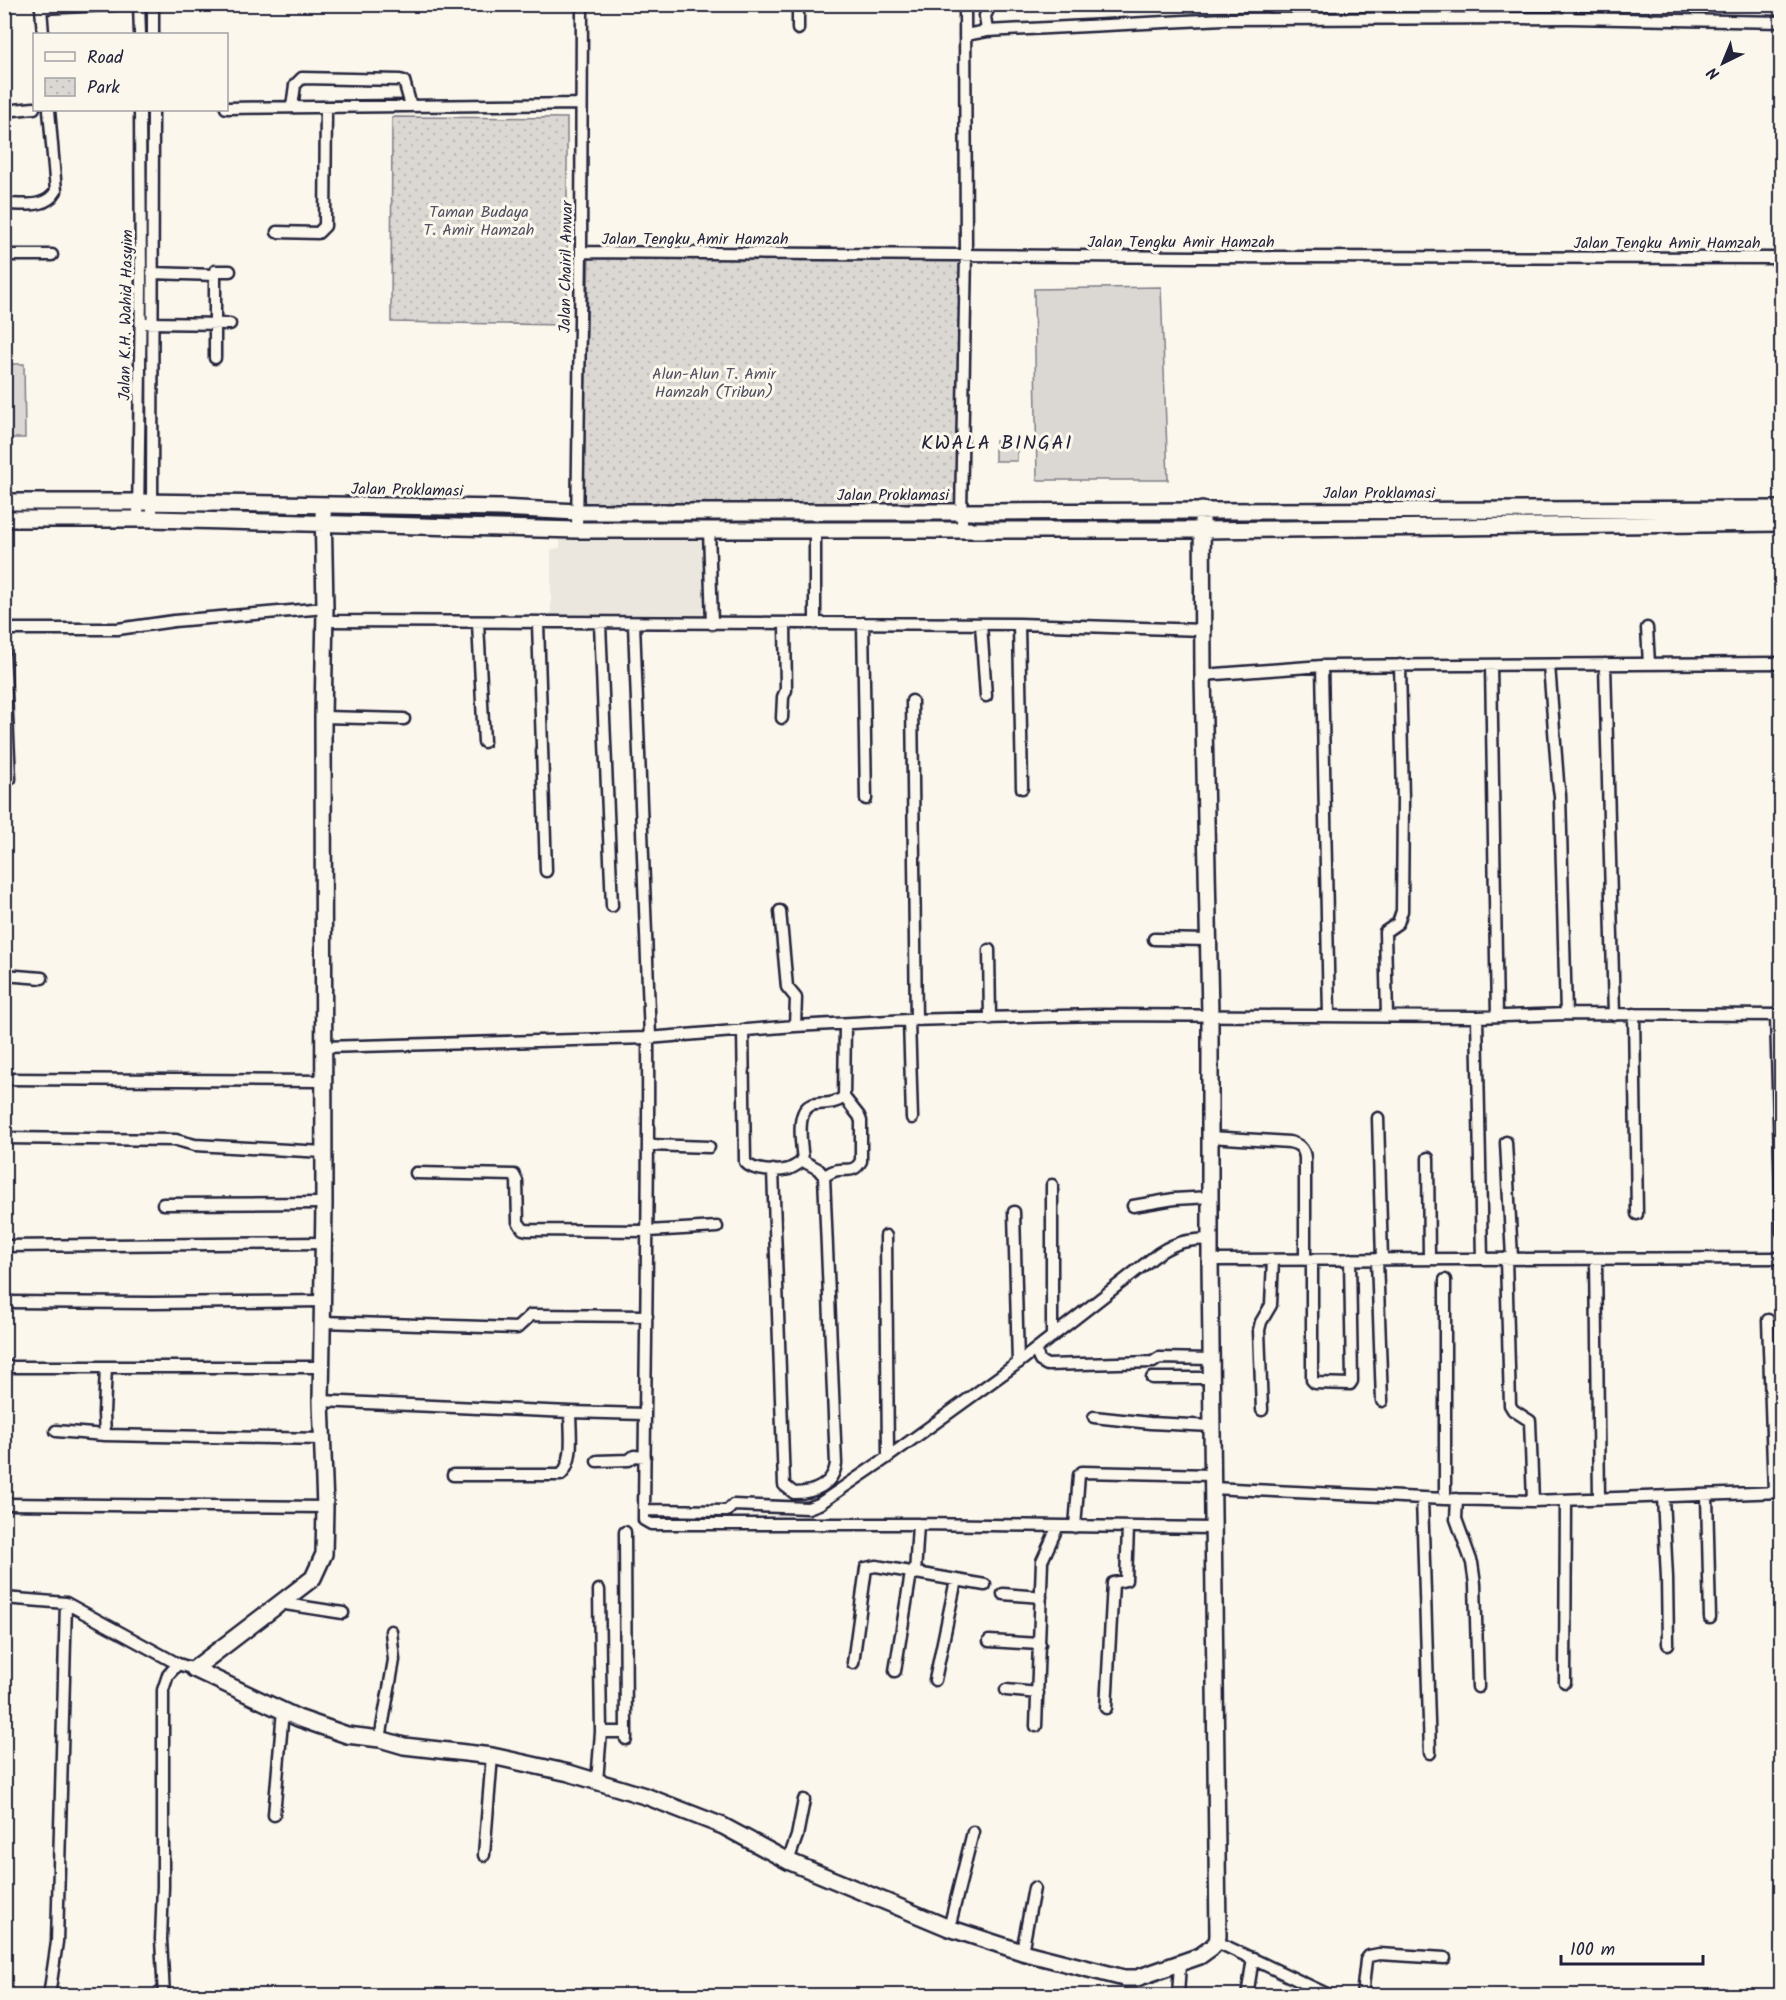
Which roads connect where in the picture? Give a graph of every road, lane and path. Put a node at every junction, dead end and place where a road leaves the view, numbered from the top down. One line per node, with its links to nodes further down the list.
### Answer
1 (132, 4): 9 (street)
2 (140, 4): 15 (street)
3 (153, 4): 16 (street)
4 (582, 4): 18 (street, Jalan Chairil Anwar)
5 (798, 4): 12 (street)
6 (964, 4): 17 (street)
7 (991, 4): 13 (street)
8 (1570, 4): 10 (street)
9 (40, 6): 14 (street)
10 (1569, 18): 11 (street); 13 (street)
11 (1782, 22)
12 (798, 29)
13 (987, 31): 17 (street)
14 (43, 33)
15 (140, 33)
16 (153, 33)
17 (965, 35): 33 (street)
18 (580, 104): 19 (street); 30 (street, Jalan Chairil Anwar)
19 (411, 106): 20 (street); 23 (street)
20 (292, 107): 22 (street); 23 (street)
21 (33, 108): 24 (street)
22 (228, 108)
23 (326, 108): 29 (street)
24 (4, 111)
25 (49, 111): 28 (street)
26 (140, 111): 38 (street, Jalan K.H. Wahid Hasyim)
27 (153, 111): 36 (street, Jalan K.H. Wahid Hasyim)
28 (4, 204)
29 (277, 232)
30 (581, 252): 33 (street, Jalan Tengku Amir Hamzah); 48 (street, Jalan Chairil Anwar)
31 (4, 255): 32 (street)
32 (52, 255)
33 (966, 255): 34 (street, Jalan Tengku Amir Hamzah); 49 (street)
34 (1782, 258)
35 (230, 271): 37 (street)
36 (152, 273): 37 (street); 39 (street, Jalan K.H. Wahid Hasyim)
37 (215, 275): 40 (street)
38 (140, 323): 39 (street); 44 (street, Jalan K.H. Wahid Hasyim)
39 (152, 323): 40 (street); 44 (street, Jalan K.H. Wahid Hasyim)
40 (215, 324): 41 (street); 42 (street)
41 (231, 324)
42 (214, 358)
43 (4, 502): 44 (street, Jalan Proklamasi)
44 (145, 502): 45 (street, Jalan Proklamasi); 52 (street, Jalan K.H. Wahid Hasyim)
45 (323, 506): 48 (street, Jalan Proklamasi); 54 (street)
46 (1782, 509): 50 (street, Jalan Proklamasi)
47 (1202, 510): 49 (street, Jalan Proklamasi); 50 (street, Jalan Proklamasi); 59 (street)
48 (577, 512): 49 (street, Jalan Proklamasi); 55 (street, Jalan Chairil Anwar)
49 (961, 513): 58 (street)
50 (1544, 518): 53 (street, Jalan Proklamasi); 59 (street, Jalan Proklamasi)
51 (4, 519): 52 (street, Jalan Proklamasi)
52 (145, 520): 54 (street, Jalan Proklamasi)
53 (1782, 523)
54 (323, 524): 55 (street, Jalan Proklamasi); 60 (street)
55 (577, 530): 56 (street, Jalan Proklamasi)
56 (709, 530): 57 (street, Jalan Proklamasi); 66 (street)
57 (815, 530): 58 (street, Jalan Proklamasi); 68 (street)
58 (963, 530): 59 (street, Jalan Proklamasi)
59 (1203, 530): 73 (street)
60 (324, 615): 61 (street); 72 (street); 86 (street)
61 (478, 623): 62 (street); 89 (street)
62 (538, 623): 64 (street); 93 (street)
63 (863, 623): 68 (street); 69 (street); 92 (street)
64 (600, 624): 65 (street); 94 (street)
65 (634, 624): 66 (street); 115 (street)
66 (712, 624): 67 (street)
67 (785, 624): 68 (street); 87 (street)
68 (815, 624)
69 (981, 624): 70 (street); 84 (street)
70 (1019, 624): 73 (street); 91 (street)
71 (1647, 628): 77 (street)
72 (4, 629)
73 (1203, 630): 83 (street)
74 (4, 651): 82 (street)
75 (1782, 663): 77 (street)
76 (1605, 664): 77 (street); 80 (street); 104 (street)
77 (1649, 664)
78 (1400, 665): 79 (street); 81 (street); 107 (street)
79 (1491, 665): 80 (street); 108 (street)
80 (1549, 665): 101 (street)
81 (1322, 666): 83 (street); 106 (street)
82 (5, 669): 90 (street)
83 (1203, 675): 97 (street)
84 (986, 696)
85 (912, 701): 111 (street)
86 (323, 717): 88 (street); 116 (street)
87 (782, 718)
88 (404, 719)
89 (484, 742)
90 (10, 779)
91 (1022, 788)
92 (866, 799)
93 (546, 871)
94 (612, 906)
95 (780, 910): 113 (street)
96 (1154, 939): 97 (street)
97 (1209, 940): 103 (street)
98 (989, 950): 110 (street)
99 (4, 975): 100 (street)
100 (42, 978)
101 (1566, 1014): 104 (street); 108 (street)
102 (1634, 1014): 104 (street); 105 (street); 139 (street)
103 (1210, 1015): 106 (street); 110 (street); 122 (street)
104 (1614, 1015)
105 (1779, 1015): 142 (street)
106 (1329, 1016): 107 (street)
107 (1387, 1016): 109 (street)
108 (1497, 1016): 109 (street)
109 (1477, 1017): 147 (street)
110 (990, 1019): 111 (street)
111 (913, 1020): 112 (street); 120 (street)
112 (845, 1024): 113 (street); 119 (street)
113 (795, 1026): 114 (street)
114 (743, 1030): 115 (street); 130 (street)
115 (649, 1037): 116 (street); 125 (street)
116 (323, 1047): 118 (street)
117 (4, 1078): 118 (street)
118 (323, 1081): 127 (street)
119 (844, 1097): 129 (street); 132 (street)
120 (912, 1118)
121 (1378, 1118): 150 (street)
122 (1210, 1137): 134 (street); 156 (street)
123 (4, 1138): 127 (street)
124 (1506, 1142): 149 (street)
125 (649, 1145): 126 (street); 141 (street)
126 (709, 1147)
127 (324, 1152): 135 (street)
128 (1428, 1158): 148 (street)
129 (803, 1161): 130 (street); 132 (street)
130 (773, 1170): 132 (street)
131 (416, 1173): 141 (street)
132 (824, 1176)
133 (1052, 1185): 163 (street)
134 (1211, 1197): 137 (street); 144 (street)
135 (324, 1203): 136 (street); 145 (street)
136 (164, 1204)
137 (1133, 1206)
138 (1014, 1212): 166 (street)
139 (1637, 1214)
140 (717, 1227): 141 (street)
141 (648, 1231): 160 (street)
142 (1782, 1232)
143 (886, 1236): 183 (street)
144 (1210, 1239): 154 (street); 163 (street)
145 (323, 1243): 146 (street); 158 (street)
146 (4, 1246)
147 (1481, 1252): 148 (street); 149 (street)
148 (1429, 1253): 150 (street)
149 (1510, 1254): 153 (street); 195 (street)
150 (1380, 1255): 152 (street); 173 (street)
151 (1782, 1258): 153 (street)
152 (1350, 1259): 156 (street); 156 (street)
153 (1596, 1259): 191 (street)
154 (1210, 1260): 155 (street); 165 (street)
155 (1273, 1260): 156 (street); 174 (street)
156 (1308, 1260)
157 (1445, 1280): 192 (street)
158 (322, 1301): 159 (street); 162 (street)
159 (4, 1302)
160 (647, 1316): 162 (street); 176 (street)
161 (1768, 1320): 187 (street)
162 (322, 1322): 167 (street)
163 (1052, 1337): 164 (street)
164 (1037, 1354): 165 (street); 166 (street)
165 (1211, 1359): 171 (street)
166 (1018, 1363): 183 (street)
167 (322, 1366): 169 (street); 172 (street)
168 (4, 1367): 169 (street)
169 (106, 1367): 180 (street)
170 (1152, 1377): 171 (street)
171 (1211, 1378): 178 (street)
172 (321, 1401): 175 (street); 181 (street)
173 (1382, 1401)
174 (1262, 1410)
175 (570, 1412): 176 (street); 185 (street)
176 (644, 1413): 182 (street)
177 (1094, 1417): 178 (street)
178 (1212, 1426): 186 (street)
179 (56, 1431): 180 (street)
180 (105, 1435): 181 (street)
181 (322, 1439): 197 (street)
182 (645, 1457): 184 (street); 198 (street)
183 (888, 1457): 198 (street)
184 (597, 1461)
185 (453, 1475)
186 (1212, 1482): 190 (street); 201 (street); 203 (street)
187 (1778, 1492): 188 (street)
188 (1707, 1496): 189 (street); 215 (street)
189 (1663, 1497): 191 (street); 219 (street)
190 (1422, 1498): 192 (street); 234 (street)
191 (1599, 1498): 194 (street)
192 (1445, 1499): 193 (street)
193 (1456, 1499): 195 (street); 226 (street)
194 (1566, 1500): 195 (street); 225 (street)
195 (1533, 1501)
196 (4, 1504): 197 (street)
197 (325, 1507): 213 (street)
198 (644, 1514): 199 (street)
199 (918, 1524): 200 (street); 205 (street)
200 (1058, 1526): 201 (street); 210 (street)
201 (1075, 1527): 202 (street)
202 (1128, 1528): 203 (street); 229 (street)
203 (1212, 1528): 244 (street)
204 (625, 1532): 232 (street)
205 (913, 1573): 206 (street); 220 (street); 223 (street)
206 (956, 1580): 207 (street); 224 (street)
207 (985, 1586)
208 (599, 1590): 232 (street)
209 (1003, 1594): 210 (street)
210 (1041, 1597): 218 (street)
211 (4, 1598): 212 (street)
212 (66, 1603): 221 (street); 249 (street)
213 (279, 1603): 214 (street); 222 (street)
214 (343, 1613)
215 (1710, 1618)
216 (391, 1631): 233 (street)
217 (989, 1641): 218 (street)
218 (1040, 1644): 228 (street)
219 (1668, 1644)
220 (853, 1663)
221 (178, 1664): 222 (street); 250 (street)
222 (194, 1670): 230 (street)
223 (895, 1671)
224 (935, 1680)
225 (1565, 1682)
226 (1478, 1687)
227 (1006, 1690): 228 (street)
228 (1038, 1693): 231 (street)
229 (1106, 1708)
230 (283, 1710): 233 (street); 238 (street)
231 (1036, 1726)
232 (601, 1732): 236 (street)
233 (380, 1739): 235 (street)
234 (1430, 1753)
235 (492, 1756): 236 (street); 240 (street)
236 (597, 1781): 241 (street)
237 (804, 1800): 241 (street)
238 (274, 1815)
239 (973, 1832): 243 (street)
240 (484, 1855)
241 (788, 1861): 243 (street)
242 (1034, 1888): 245 (street)
243 (949, 1928): 245 (street)
244 (1217, 1942): 246 (street); 248 (street)
245 (1022, 1952): 248 (street)
246 (1253, 1958): 252 (street); 253 (street)
247 (1445, 1958): 254 (street)
248 (1180, 1962): 251 (street)
249 (49, 1995)
250 (164, 1995)
251 (1178, 1995)
252 (1247, 1995)
253 (1331, 1995)
254 (1362, 1995)

